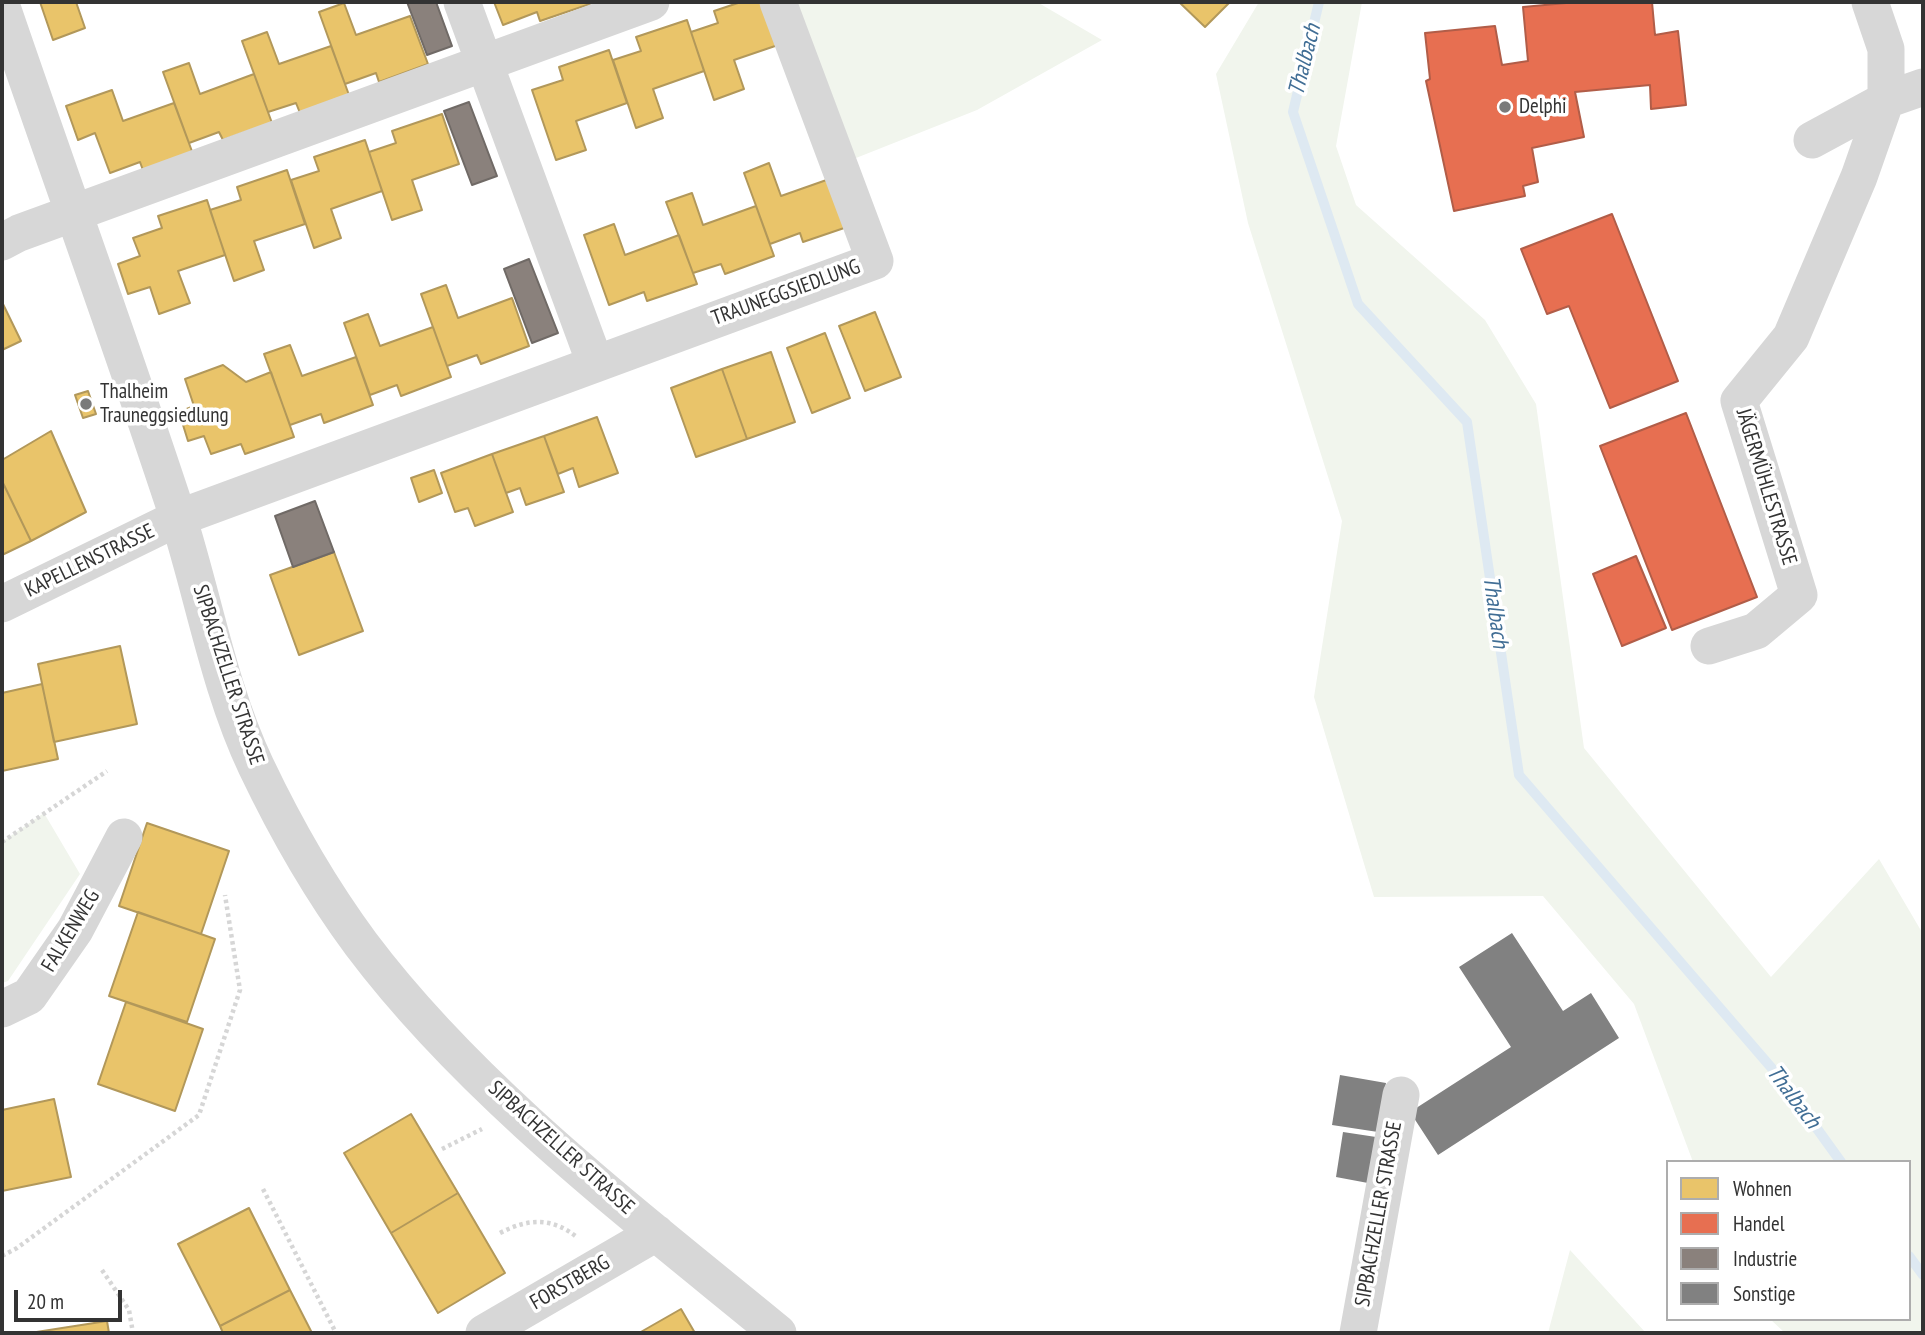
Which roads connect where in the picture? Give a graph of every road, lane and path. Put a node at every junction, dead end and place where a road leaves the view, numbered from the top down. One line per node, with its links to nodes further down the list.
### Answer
1 (462, 2): 6 (street)
2 (651, 2): 6 (street)
3 (778, 2): 12 (street, TRAUNEGGSIEDLUNG)
4 (1870, 2): 8 (street, JÄGERMÜHLESTRASSE)
5 (2, 7): 10 (street, SIPBACHZELLER STRASSE)
6 (486, 63): 10 (street); 12 (street)
7 (1923, 87): 8 (street)
8 (1886, 100): 9 (street); 15 (street, JÄGERMÜHLESTRASSE)
9 (1812, 140)
10 (73, 215): 11 (street); 13 (street, SIPBACHZELLER STRASSE)
11 (2, 242)
12 (595, 363): 13 (street, TRAUNEGGSIEDLUNG)
13 (178, 518): 14 (street, KAPELLENSTRASSE); 24 (street, SIPBACHZELLER STRASSE)
14 (2, 604)
15 (1709, 646)
16 (107, 771): 18 (path)
17 (124, 836): 20 (street, FALKENWEG)
18 (2, 842)
19 (225, 895): 25 (path)
20 (2, 1009)
21 (1401, 1095): 33 (street, SIPBACHZELLER STRASSE)
22 (263, 1189): 30 (path)
23 (500, 1233): 26 (path)
24 (656, 1233): 26 (street, FORSTBERG); 32 (street, SIPBACHZELLER STRASSE)
25 (2, 1256)
26 (598, 1267): 28 (street, FORSTBERG)
27 (102, 1270): 29 (path)
28 (542, 1317): 31 (street, FORSTBERG)
29 (133, 1333)
30 (336, 1333)
31 (484, 1333)
32 (778, 1333)
33 (1358, 1333)

